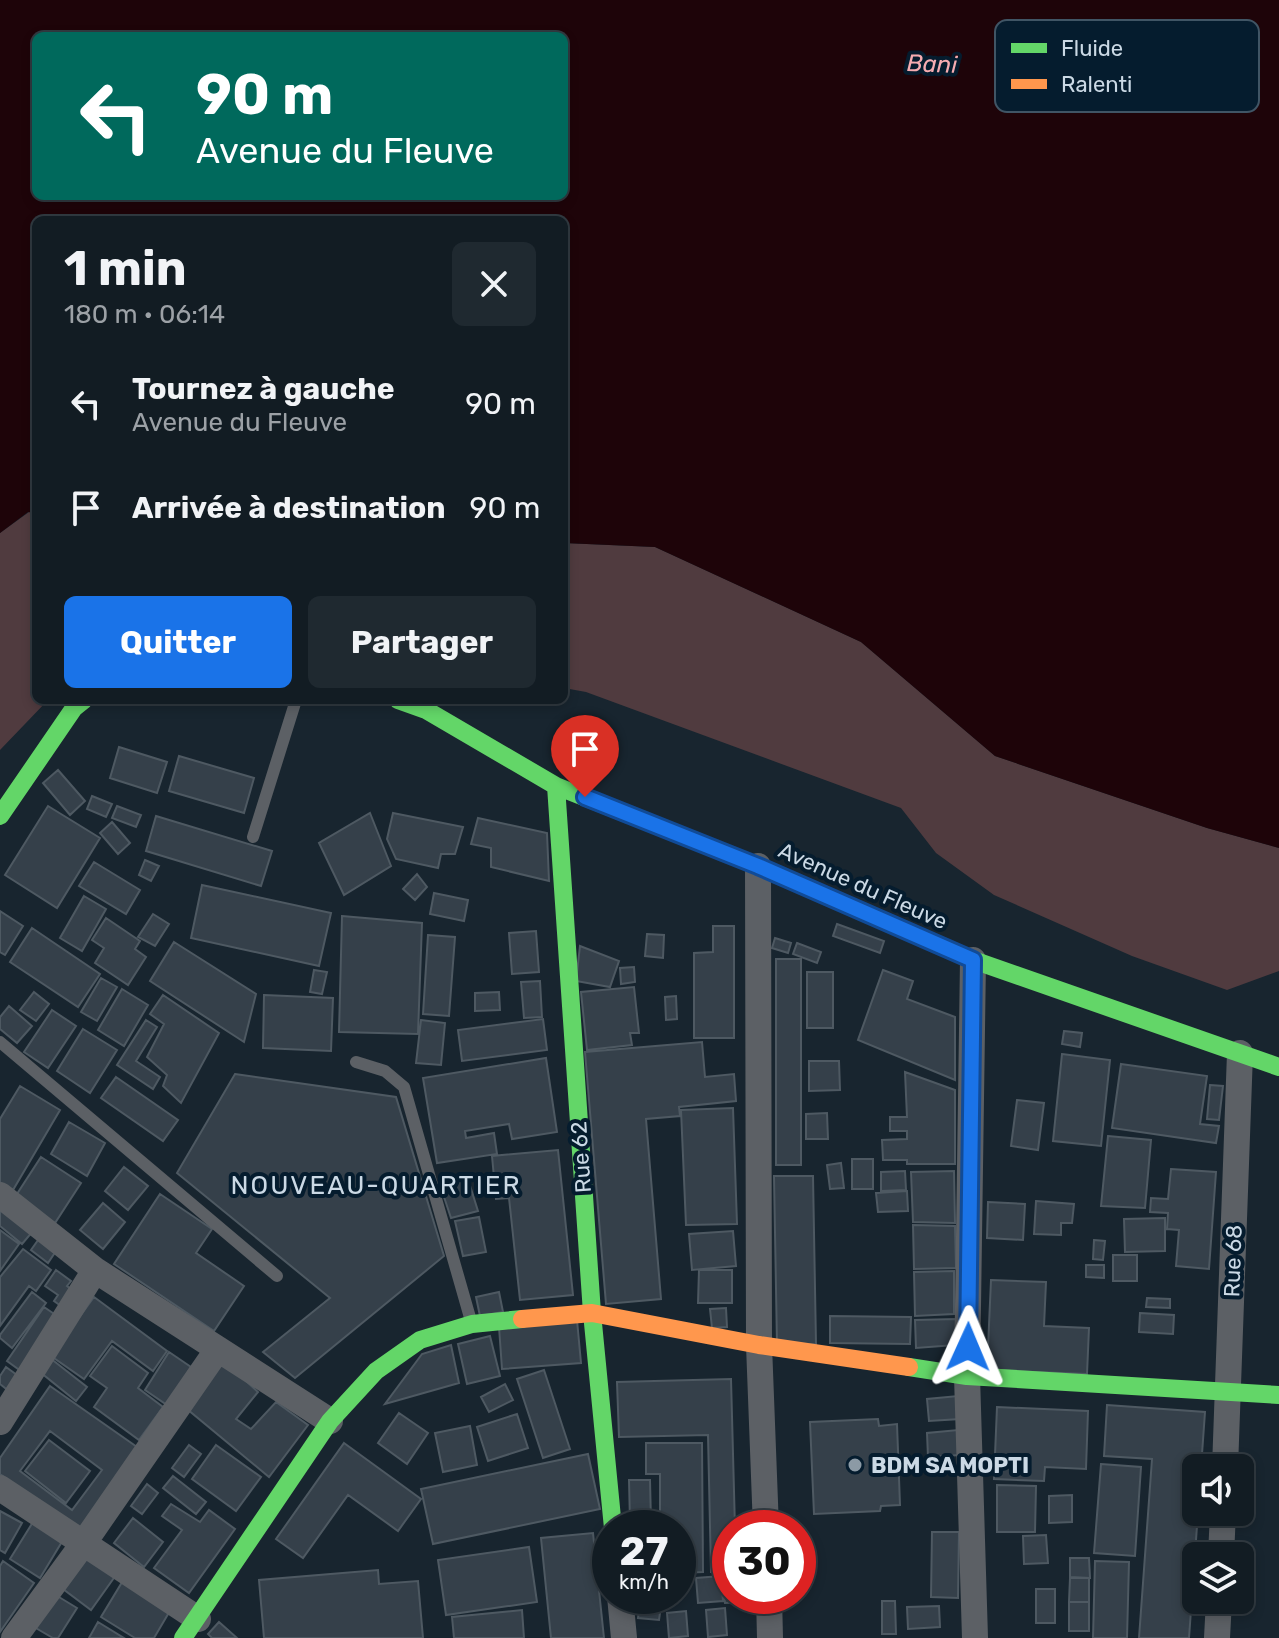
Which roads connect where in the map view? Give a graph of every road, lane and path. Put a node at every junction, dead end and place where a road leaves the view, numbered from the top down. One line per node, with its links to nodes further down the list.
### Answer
1 (79, 704): 5 (street)
2 (295, 704): 6 (lane)
3 (409, 704): 4 (street, Avenue du Fleuve)
4 (556, 786): 7 (street, Avenue du Fleuve); 16 (street, Rue 62)
5 (0, 816)
6 (253, 837)
7 (758, 866): 8 (street, Avenue du Fleuve); 18 (street)
8 (973, 960): 10 (street, Avenue du Fleuve); 20 (street)
9 (0, 1042): 15 (lane)
10 (1240, 1053): 12 (street, Avenue du Fleuve); 21 (street, Rue 68)
11 (356, 1062): 17 (lane)
12 (1279, 1067)
13 (0, 1195): 14 (street)
14 (95, 1270): 19 (street); 24 (street)
15 (277, 1276)
16 (592, 1313): 17 (street); 18 (street); 27 (street, Rue 62)
17 (472, 1324): 23 (street)
18 (759, 1345): 20 (street); 28 (street)
19 (218, 1349): 23 (street); 29 (street)
20 (967, 1376): 21 (street); 37 (street)
21 (1229, 1392): 22 (street); 25 (street, Rue 68)
22 (1279, 1395)
23 (330, 1421): 33 (street)
24 (0, 1422)
25 (1226, 1454)
26 (0, 1488): 29 (street)
27 (611, 1510)
28 (765, 1510)
29 (83, 1544): 33 (street); 34 (street)
30 (622, 1614): 35 (street)
31 (769, 1614): 36 (street)
32 (1218, 1614): 38 (street)
33 (191, 1629)
34 (14, 1638)
35 (624, 1638)
36 (770, 1638)
37 (975, 1638)
38 (1217, 1638)

